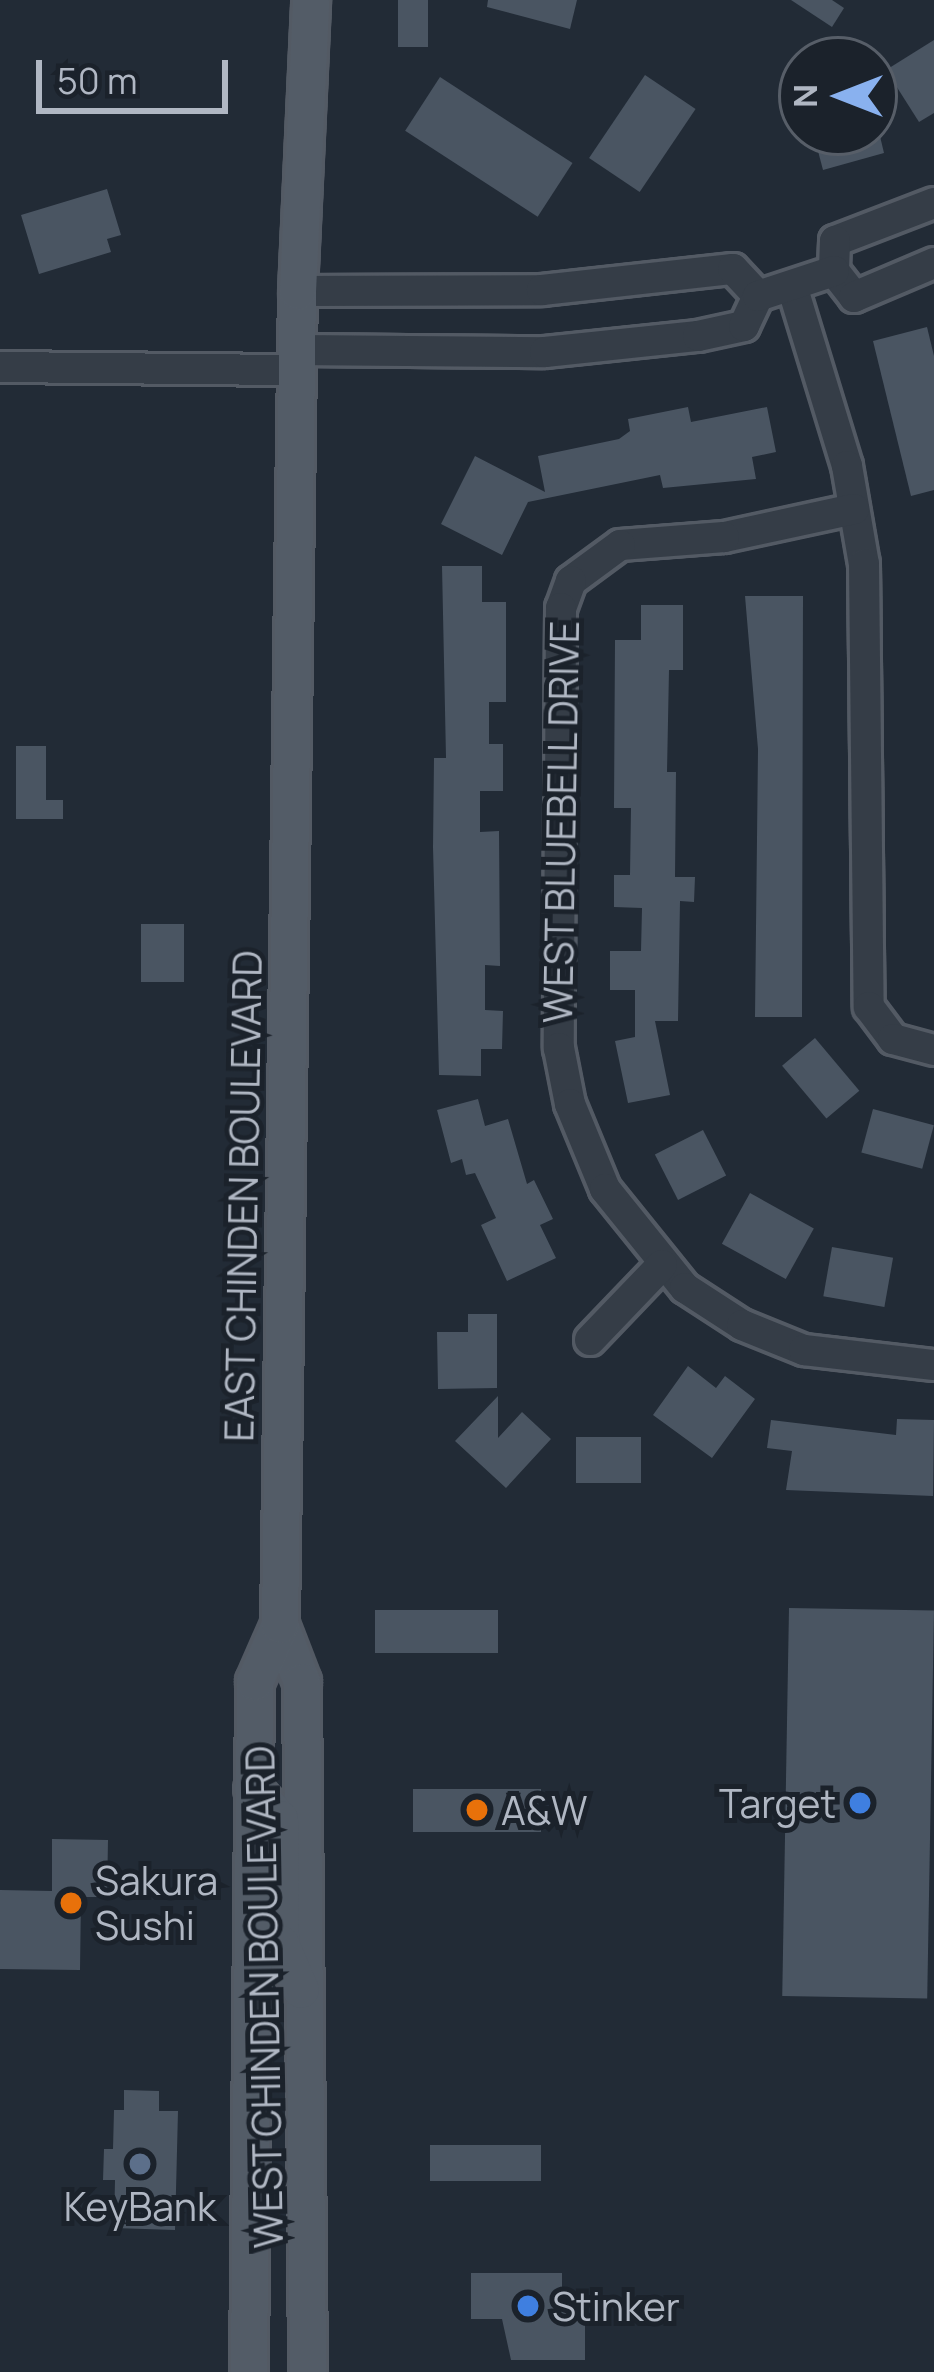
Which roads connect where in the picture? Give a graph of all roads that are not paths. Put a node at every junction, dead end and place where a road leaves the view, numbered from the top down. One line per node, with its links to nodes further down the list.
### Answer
1 (305, 5): 6 (main road, EAST CHINDEN BOULEVARD)
2 (934, 203): 4 (street)
3 (934, 263): 4 (street)
4 (834, 271): 5 (street)
5 (792, 286): 7 (street); 10 (street)
6 (298, 291): 7 (street); 8 (main road, EAST CHINDEN BOULEVARD)
7 (758, 296): 8 (street)
8 (298, 360): 9 (street); 15 (main road, EAST CHINDEN BOULEVARD)
9 (0, 367)
10 (854, 509): 11 (street); 12 (street, WEST BLUEBELL DRIVE)
11 (934, 1050)
12 (662, 1265): 13 (street); 14 (street, WEST BLUEBELL DRIVE)
13 (590, 1340)
14 (934, 1365)
15 (280, 1625): 16 (main road, EAST CHINDEN BOULEVARD); 17 (main road, WEST CHINDEN BOULEVARD)
16 (253, 1789): 17 (main road); 18 (main road, EAST CHINDEN BOULEVARD)
17 (308, 2005): 19 (main road, WEST CHINDEN BOULEVARD)
18 (249, 2372)
19 (308, 2372)

